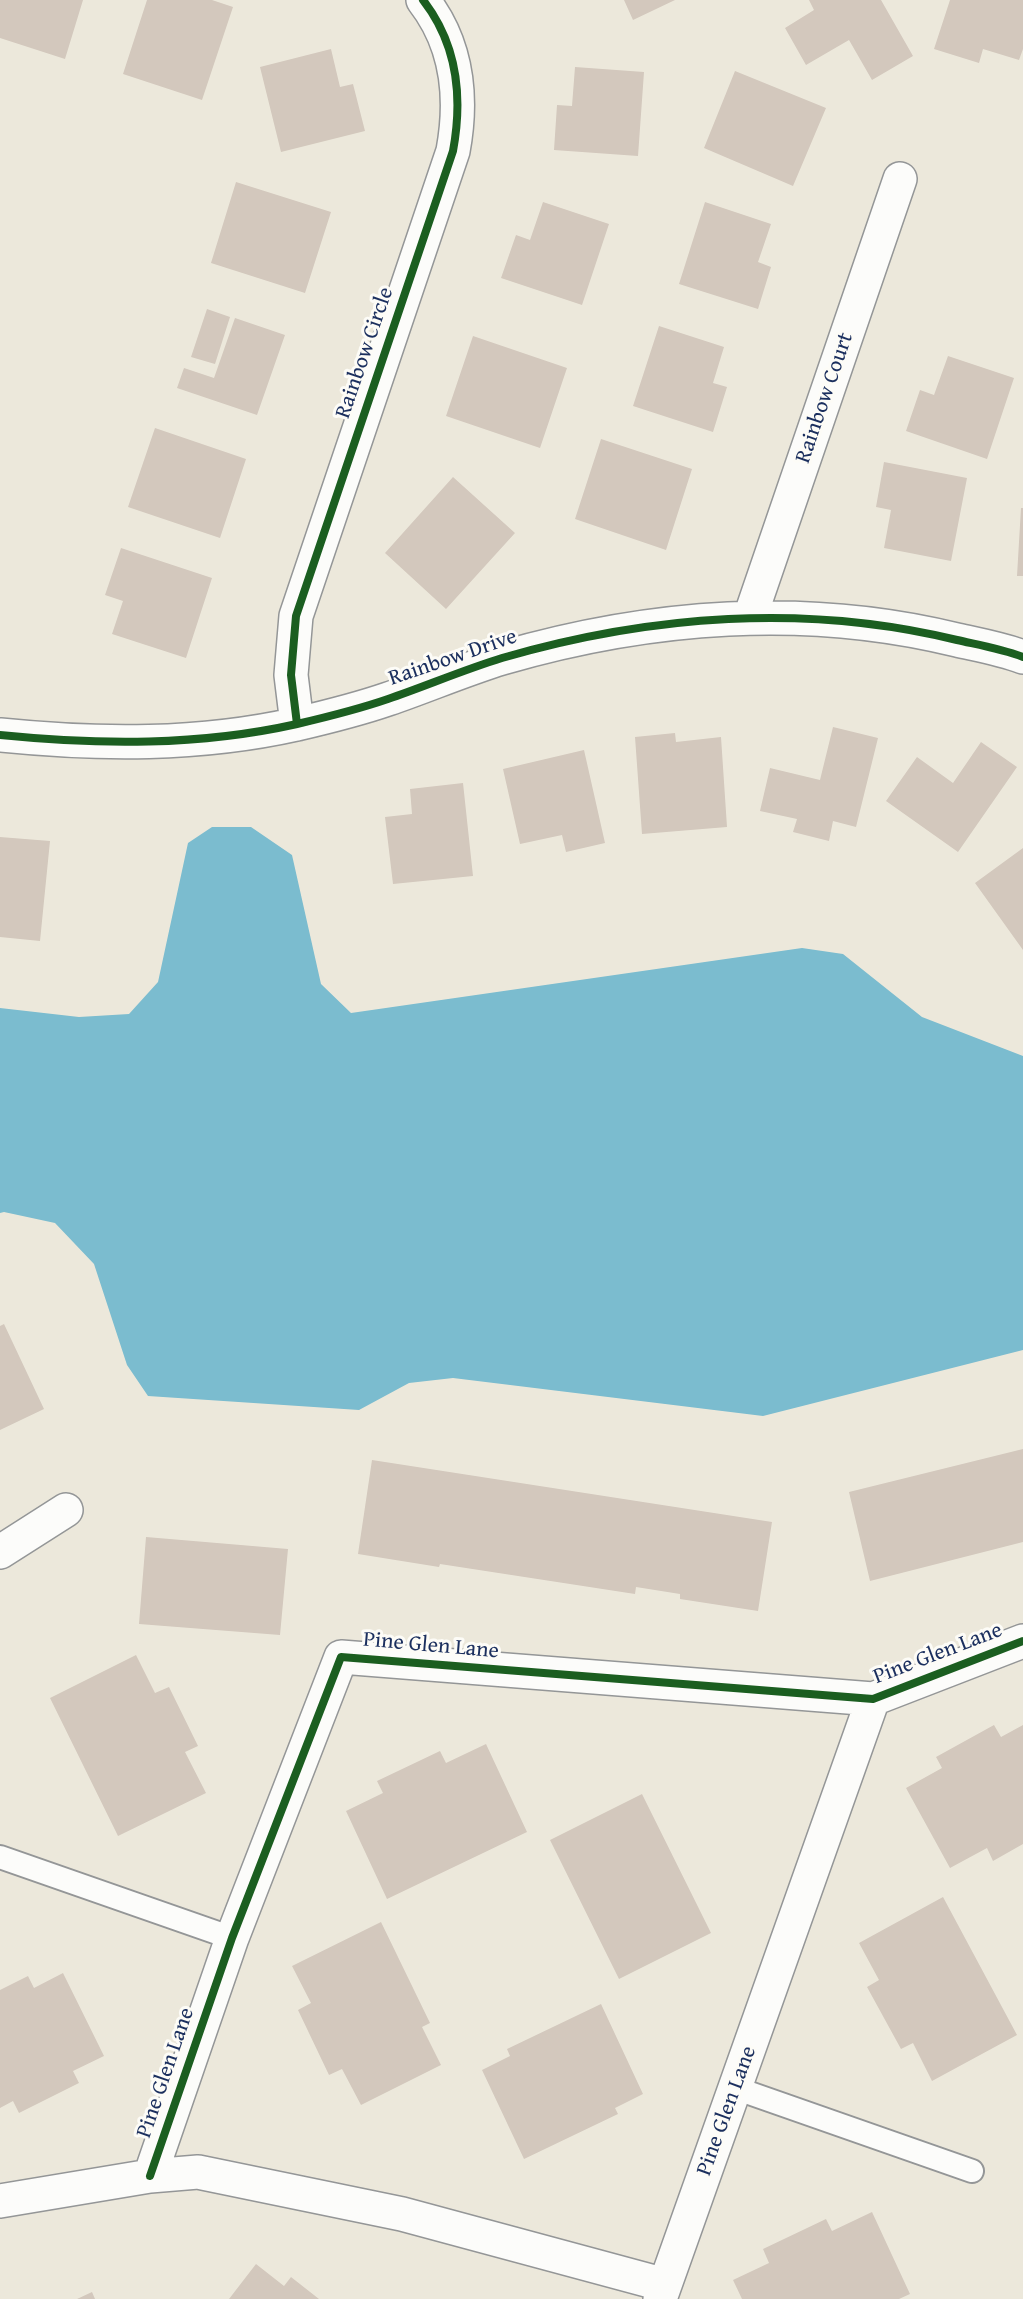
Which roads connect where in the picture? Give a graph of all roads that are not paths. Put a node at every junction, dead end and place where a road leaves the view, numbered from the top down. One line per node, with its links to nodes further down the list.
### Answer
1 (423, 0): 5 (street, Rainbow Circle)
2 (900, 179): 3 (street, Rainbow Court)
3 (750, 617): 4 (street, Rainbow Drive); 5 (street, Rainbow Drive)
4 (1023, 657)
5 (297, 724): 6 (street, Rainbow Drive)
6 (0, 735)
7 (66, 1510): 8 (street)
8 (0, 1552)
9 (1023, 1641): 10 (street, Pine Glen Lane)
10 (873, 1699): 12 (street, Pine Glen Lane); 13 (street, Pine Glen Lane)
11 (0, 1857): 12 (lane)
12 (232, 1938): 15 (street, Pine Glen Lane)
13 (735, 2088): 14 (lane); 17 (street, Pine Glen Lane)
14 (972, 2171)
15 (150, 2176): 16 (street, Pine Glen Lane); 17 (street, Pine Glen Lane)
16 (0, 2201)
17 (662, 2292)

